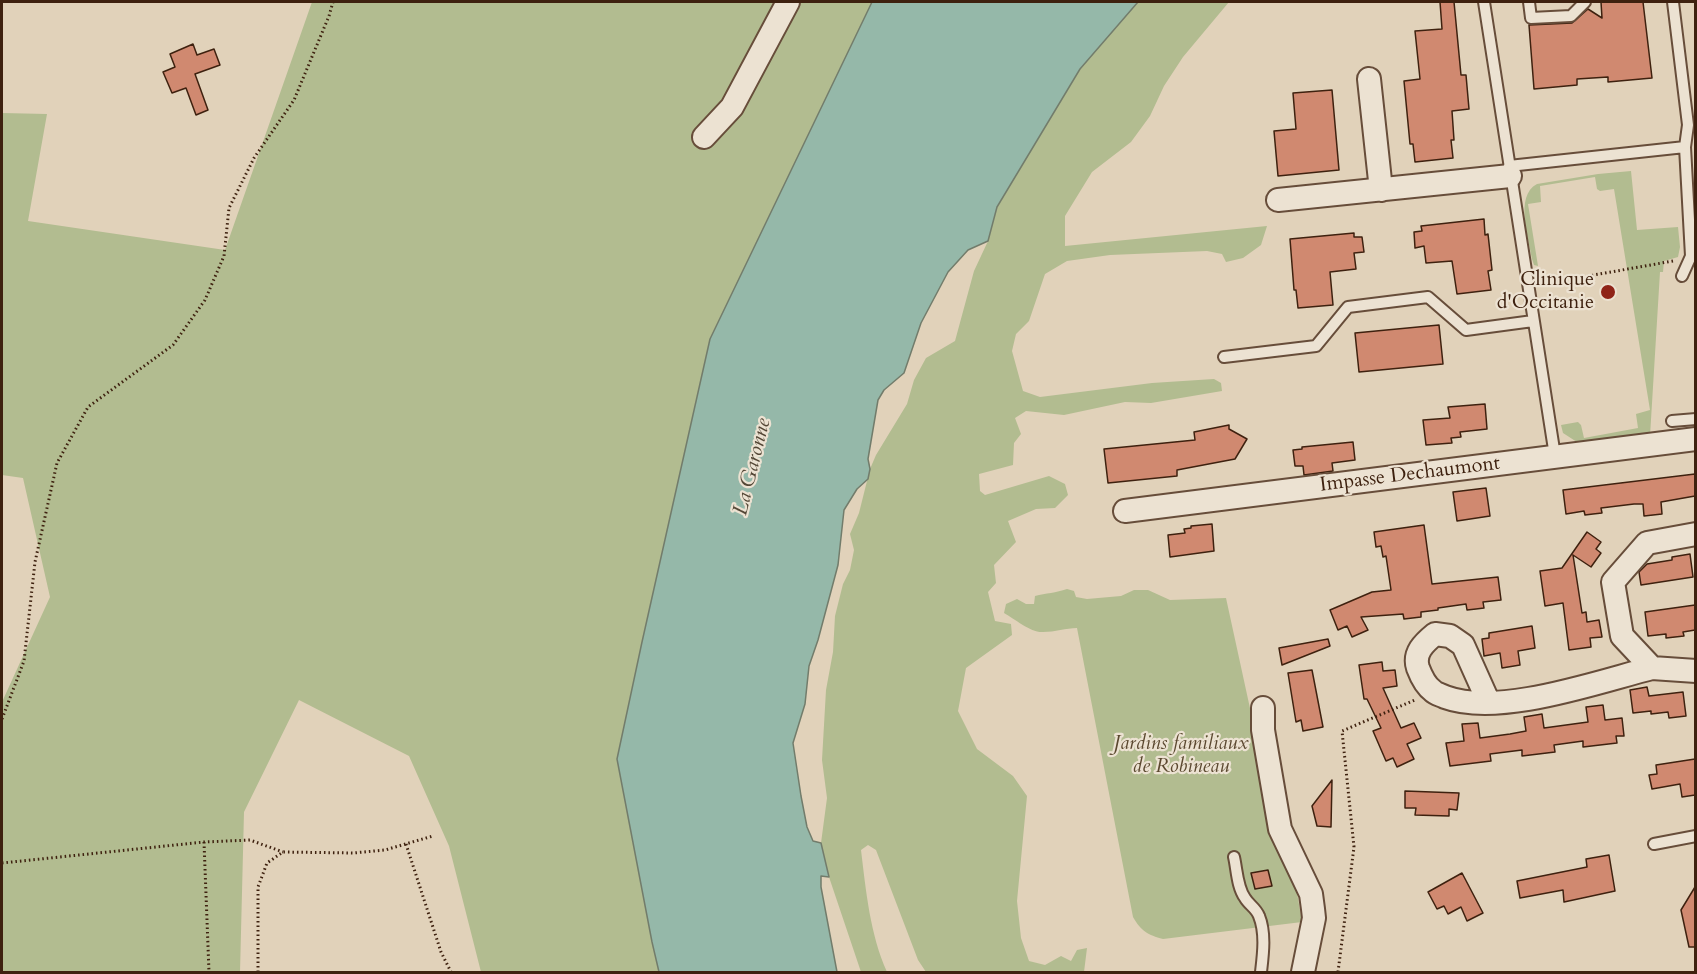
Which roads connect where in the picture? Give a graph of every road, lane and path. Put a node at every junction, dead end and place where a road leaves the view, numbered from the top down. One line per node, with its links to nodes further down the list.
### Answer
1 (333, 2): 29 (path)
2 (788, 2): 8 (street)
3 (1484, 2): 10 (lane)
4 (1529, 2): 5 (lane)
5 (1585, 2)
6 (1673, 2): 9 (lane)
7 (1369, 79): 11 (street)
8 (704, 137)
9 (1684, 147): 10 (lane); 14 (lane)
10 (1510, 171): 11 (street); 16 (lane)
11 (1381, 189): 12 (street)
12 (1278, 200)
13 (1681, 257): 15 (path)
14 (1682, 276)
15 (1539, 285)
16 (1533, 321): 17 (lane); 21 (lane)
17 (1224, 357)
18 (1695, 419): 19 (lane)
19 (1672, 421)
20 (1695, 439): 21 (street, Impasse Dechaumont)
21 (1555, 456): 22 (street, Impasse Dechaumont)
22 (1125, 511)
23 (1695, 534): 24 (street)
24 (1652, 668): 25 (street); 27 (street)
25 (1695, 671)
26 (1433, 692): 27 (street); 27 (street); 43 (path)
27 (1489, 704)
28 (1263, 708): 42 (street)
29 (2, 719)
30 (433, 836): 33 (path)
31 (1695, 836): 34 (lane)
32 (204, 842): 35 (path); 37 (path); 38 (path)
33 (406, 844): 35 (path); 40 (path)
34 (1654, 844)
35 (283, 852): 39 (path)
36 (1234, 857): 41 (lane)
37 (2, 863)
38 (209, 972)
39 (258, 972)
40 (451, 972)
41 (1262, 972)
42 (1303, 972)
43 (1338, 972)

